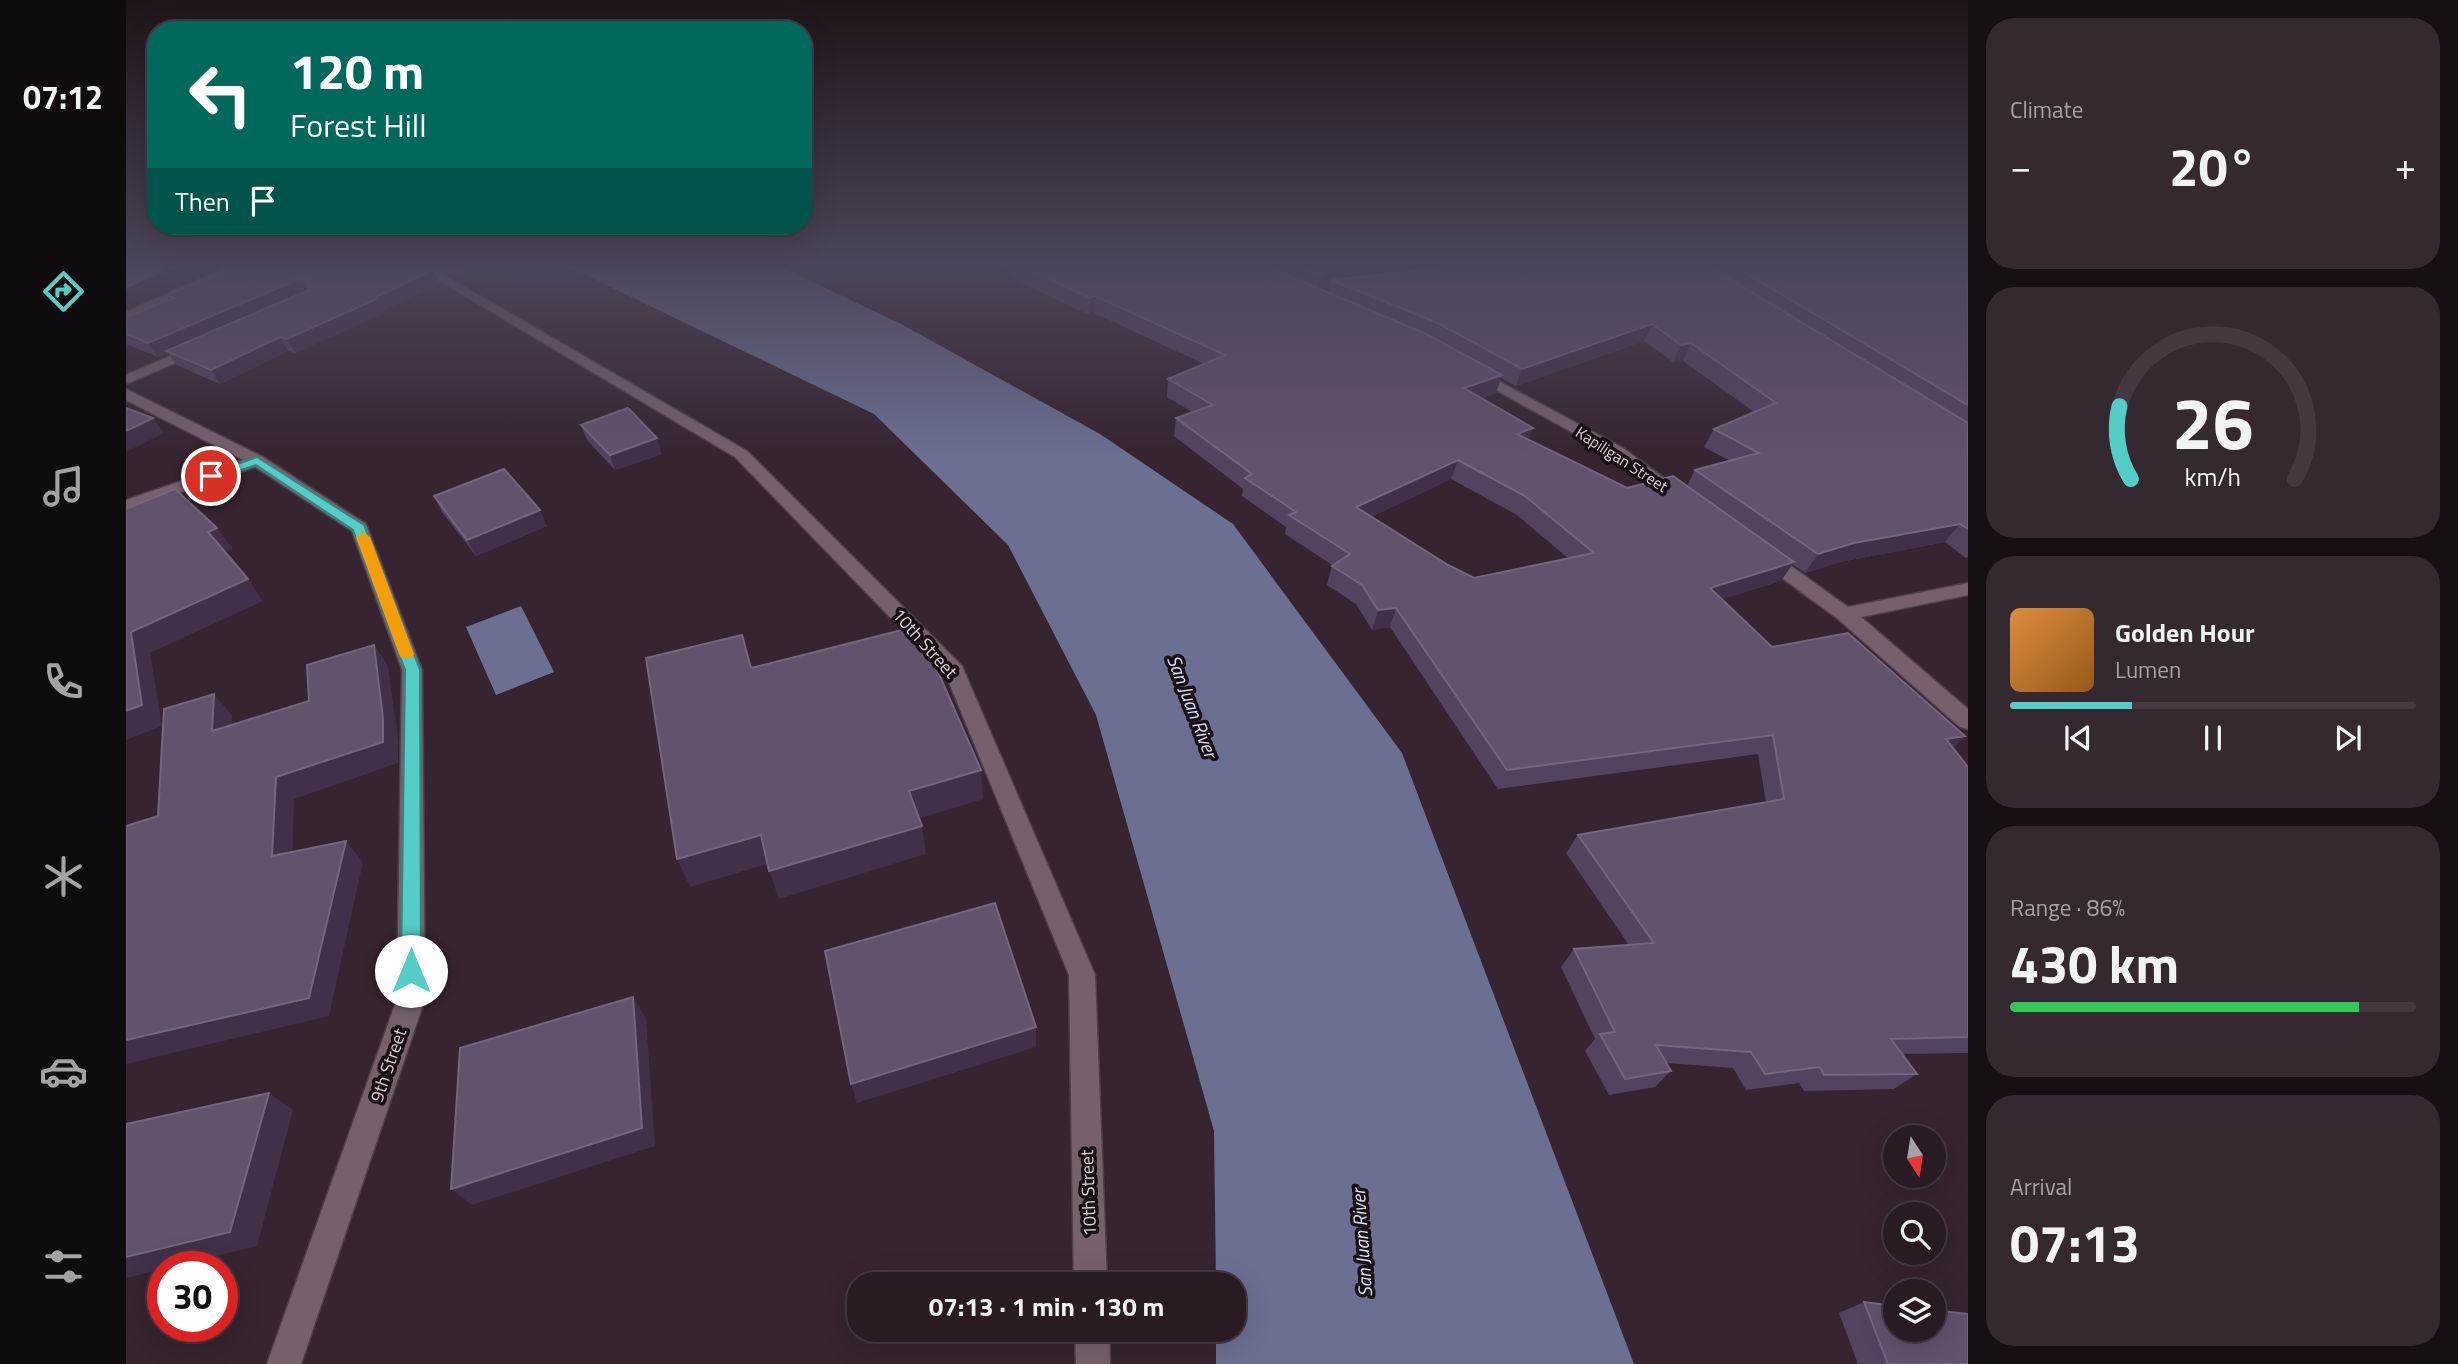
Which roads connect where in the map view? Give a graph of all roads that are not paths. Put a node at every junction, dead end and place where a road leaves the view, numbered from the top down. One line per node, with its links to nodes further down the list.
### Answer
1 (527, 329): 13 (street, 10th Street)
2 (212, 342): 4 (street)
3 (1463, 366): 8 (street, Kapiligan Street)
4 (126, 380)
5 (126, 394): 6 (street, 9th Street)
6 (257, 461): 7 (street); 15 (street, 9th Street)
7 (126, 506)
8 (1693, 506)
9 (1747, 544): 11 (street)
10 (1968, 589): 11 (street)
11 (1845, 614): 12 (street)
12 (1968, 721)
13 (1091, 1272)
14 (1092, 1342): 16 (street)
15 (284, 1364)
16 (1093, 1364)

